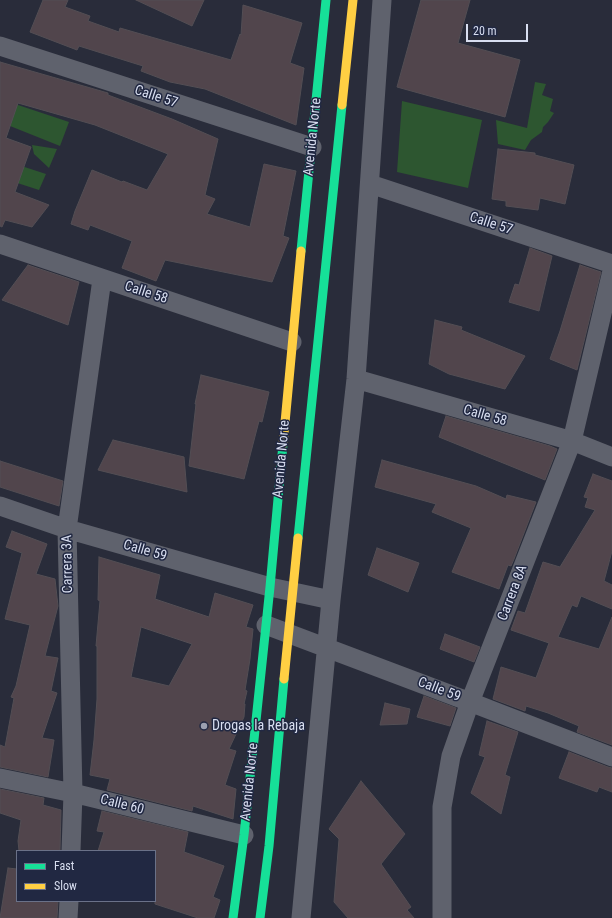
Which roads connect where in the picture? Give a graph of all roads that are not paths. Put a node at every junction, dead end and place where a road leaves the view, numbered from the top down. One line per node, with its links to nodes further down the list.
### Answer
1 (326, 0): 5 (main road, Avenida Norte)
2 (353, 0): 18 (main road, Avenida Norte)
3 (382, 0): 6 (street)
4 (0, 46): 5 (street, Calle 57)
5 (312, 147): 11 (main road, Avenida Norte)
6 (370, 184): 8 (street, Calle 57); 12 (street)
7 (0, 244): 10 (street, Calle 58)
8 (612, 264)
9 (612, 271): 13 (street, Carrera 8A)
10 (102, 279): 11 (street, Calle 58); 16 (street, Carrera 3A)
11 (292, 342): 17 (main road, Avenida Norte)
12 (356, 379): 13 (street, Calle 58); 19 (street)
13 (572, 441): 14 (street, Calle 58); 23 (street, Carrera 8A)
14 (612, 457)
15 (0, 506): 16 (street, Calle 59)
16 (67, 529): 17 (street, Calle 59); 26 (street, Carrera 3A)
17 (270, 587): 18 (street, Calle 59); 20 (main road, Avenida Norte)
18 (292, 592): 19 (street, Calle 59); 21 (main road, Avenida Norte)
19 (331, 600): 22 (street)
20 (266, 625): 21 (street, Calle 59); 27 (main road, Avenida Norte)
21 (288, 634): 22 (street, Calle 59); 32 (main road, Avenida Norte)
22 (326, 648): 23 (street, Calle 59); 33 (street)
23 (470, 702): 24 (street, Calle 59); 34 (street, Carrera 8A)
24 (612, 757)
25 (0, 778): 26 (street, Calle 60)
26 (73, 793): 27 (street, Calle 60); 28 (street, Carrera 3A)
27 (244, 834): 31 (main road, Avenida Norte)
28 (71, 850)
29 (69, 902): 30 (street)
30 (68, 918)
31 (233, 918)
32 (260, 918)
33 (301, 918)
34 (442, 918)

